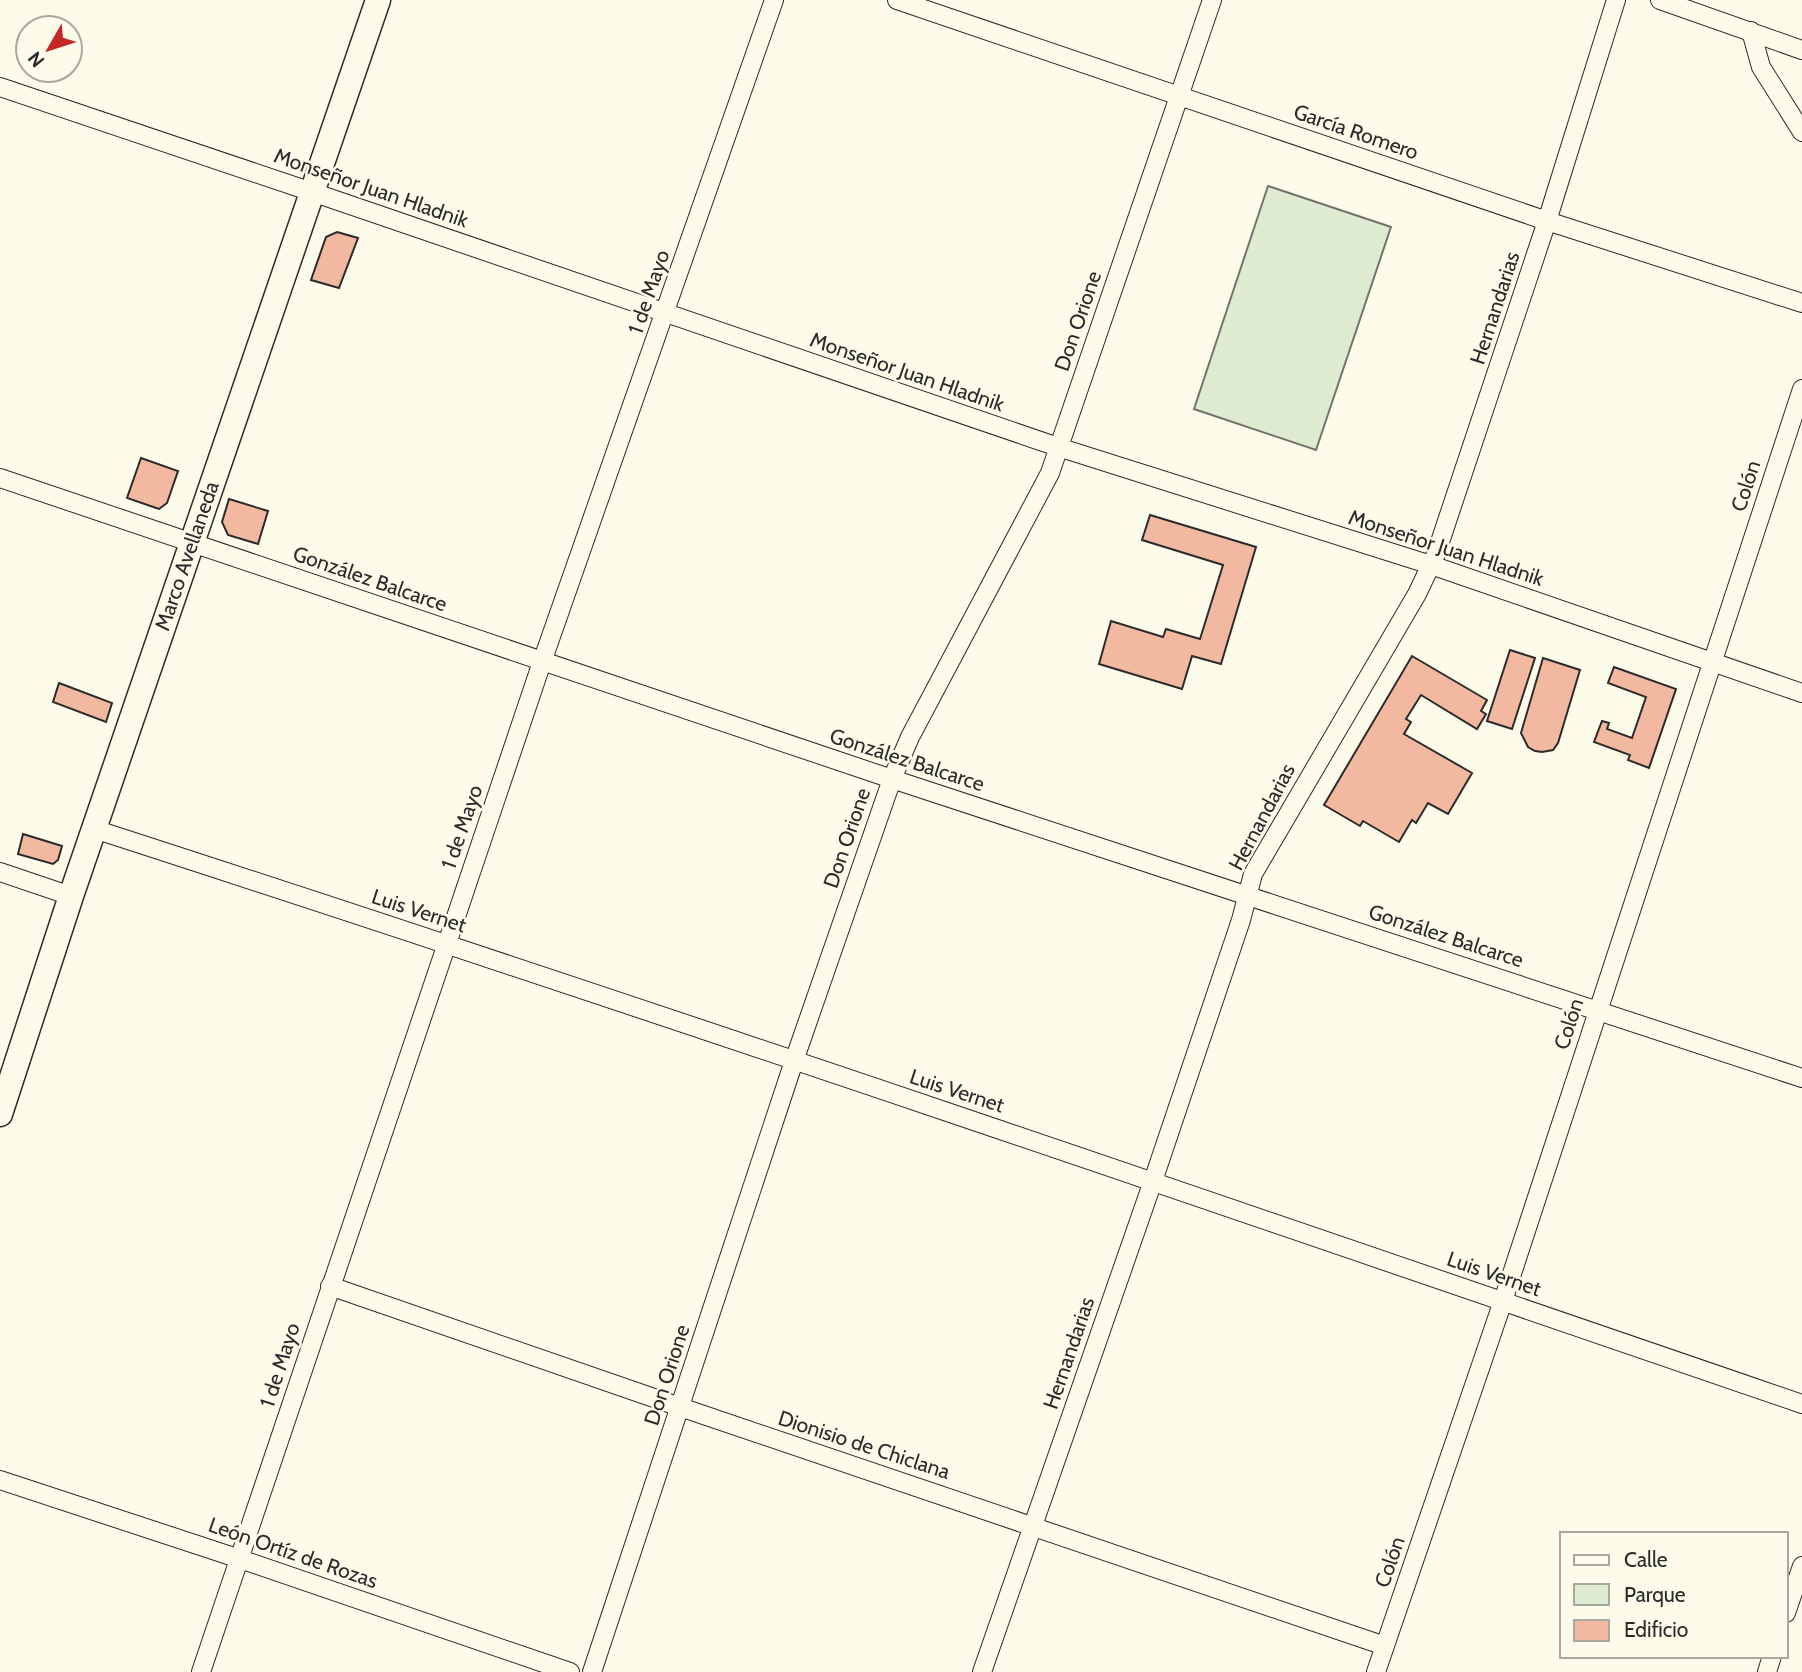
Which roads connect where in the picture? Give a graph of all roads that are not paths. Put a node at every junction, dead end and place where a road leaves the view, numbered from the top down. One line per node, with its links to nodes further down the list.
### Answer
1 (377, 0): 12 (street, Marco Avellaneda)
2 (774, 0): 15 (street, 1 de Mayo)
3 (897, 0): 10 (street, García Romero)
4 (1212, 0): 10 (street, Don Orione)
5 (1616, 0): 13 (street, Hernandarias)
6 (1660, 0): 7 (street)
7 (1751, 32): 8 (street); 11 (street)
8 (1802, 50)
9 (0, 88): 12 (street, Monseñor Juan Hladnik)
10 (1180, 96): 13 (street, García Romero); 17 (street, Don Orione)
11 (1802, 132)
12 (312, 192): 15 (street, Monseñor Juan Hladnik); 19 (street, Marco Avellaneda)
13 (1547, 221): 14 (street, García Romero); 20 (street, Hernandarias)
14 (1802, 303)
15 (665, 314): 17 (street, Monseñor Juan Hladnik); 22 (street, 1 de Mayo)
16 (1802, 389): 21 (street, Colón)
17 (1058, 447): 20 (street, Monseñor Juan Hladnik); 24 (street, Don Orione)
18 (0, 478): 19 (street, González Balcarce)
19 (192, 543): 22 (street, González Balcarce); 25 (street, Marco Avellaneda)
20 (1431, 565): 21 (street, Monseñor Juan Hladnik); 27 (street, Hernandarias)
21 (1712, 661): 23 (street, Monseñor Juan Hladnik); 30 (street, Colón)
22 (542, 662): 24 (street, González Balcarce); 29 (street, 1 de Mayo)
23 (1802, 693)
24 (892, 779): 27 (street, González Balcarce); 31 (street, Don Orione)
25 (94, 829): 28 (street, Marco Avellaneda); 29 (street, Luis Vernet)
26 (0, 872): 28 (street)
27 (1248, 895): 30 (street, González Balcarce); 34 (street, Hernandarias)
28 (71, 896): 33 (street, Marco Avellaneda)
29 (446, 943): 31 (street, Luis Vernet); 35 (street, 1 de Mayo)
30 (1598, 1011): 32 (street, González Balcarce); 36 (street, Colón)
31 (794, 1061): 34 (street, Luis Vernet); 38 (street, Don Orione)
32 (1802, 1078)
33 (0, 1114)
34 (1153, 1181): 36 (street, Luis Vernet); 40 (street, Hernandarias)
35 (330, 1286): 38 (street, Dionisio de Chiclana); 41 (street, 1 de Mayo)
36 (1503, 1301): 37 (street, Luis Vernet); 44 (street, Colón)
37 (1802, 1404)
38 (680, 1407): 40 (street, Dionisio de Chiclana); 47 (street, Don Orione)
39 (0, 1480): 41 (street, León Ortíz de Rozas)
40 (1033, 1525): 44 (street, Dionisio de Chiclana); 48 (street, Hernandarias)
41 (240, 1559): 45 (street, 1 de Mayo); 46 (street, León Ortíz de Rozas)
42 (1802, 1566): 43 (street)
43 (1788, 1607)
44 (1385, 1646): 49 (street, Colón)
45 (201, 1672)
46 (570, 1672)
47 (592, 1672)
48 (982, 1672)
49 (1376, 1672)

